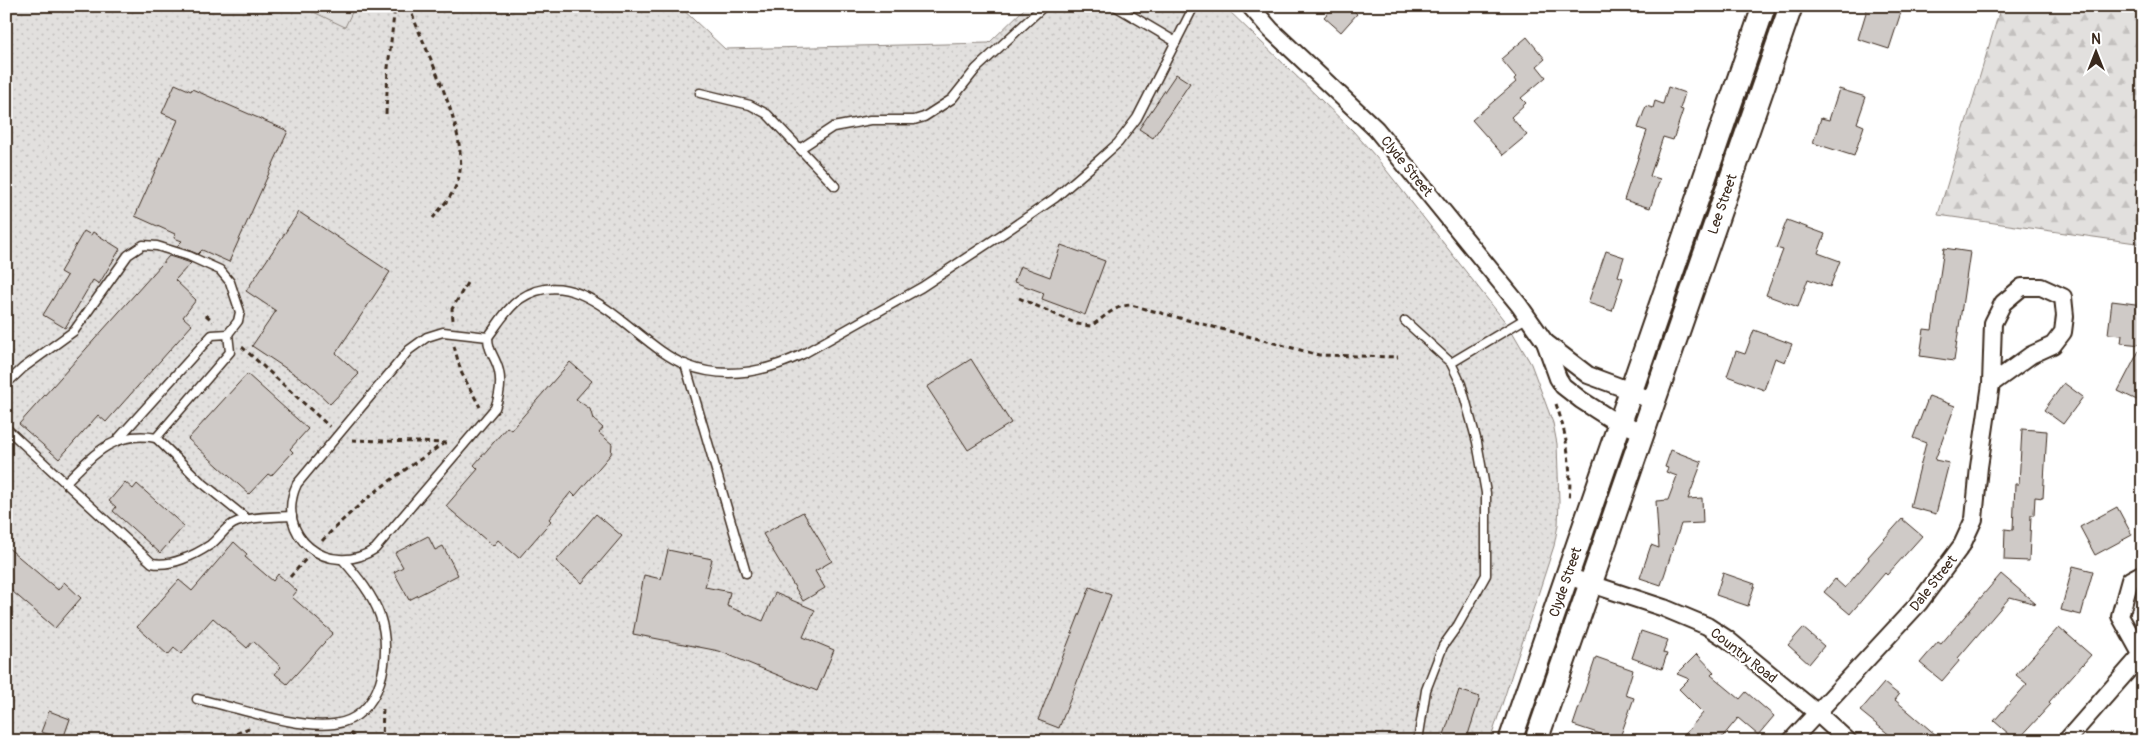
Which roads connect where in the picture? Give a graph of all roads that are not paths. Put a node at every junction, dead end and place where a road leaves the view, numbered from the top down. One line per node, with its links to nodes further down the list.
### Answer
1 (1044, 6): 9 (lane)
2 (1115, 6): 7 (lane)
3 (1194, 6): 7 (lane)
4 (1250, 6): 11 (street, Clyde Street)
5 (1764, 6): 20 (main road, Lee Street)
6 (1791, 6): 21 (main road, Lee Street)
7 (1176, 42): 17 (lane)
8 (700, 93): 9 (lane)
9 (801, 148): 10 (lane)
10 (836, 186)
11 (1528, 317): 15 (street, Clyde Street); 16 (lane)
12 (1405, 321): 16 (lane)
13 (228, 334): 18 (lane); 25 (lane); 26 (lane)
14 (488, 337): 17 (lane); 28 (lane); 30 (lane)
15 (1545, 342): 20 (street, Clyde Street); 22 (street, Clyde Street)
16 (1450, 363): 38 (lane)
17 (685, 364): 31 (lane)
18 (6, 384)
19 (1991, 384): 19 (street, Dale Street); 37 (street, Dale Street)
20 (1631, 392): 21 (street, Clyde Street); 22 (main road, Clyde Street)
21 (1653, 402): 24 (main road, Clyde Street)
22 (1621, 423): 24 (street, Clyde Street); 33 (main road, Clyde Street)
23 (6, 428): 27 (lane)
24 (1643, 432): 34 (main road, Clyde Street)
25 (156, 438): 26 (lane); 29 (lane)
26 (117, 440): 27 (lane)
27 (65, 483): 29 (lane)
28 (292, 516): 29 (lane); 30 (lane)
29 (247, 519)
30 (343, 560): 36 (lane)
31 (746, 573)
32 (2143, 573): 35 (street)
33 (1567, 576): 34 (street, Country Road); 39 (main road, Clyde Street)
34 (1590, 583): 37 (street, Country Road); 40 (main road, Clyde Street)
35 (2142, 654): 43 (street)
36 (197, 699)
37 (1816, 712): 41 (street, Dale Street); 42 (street, Country Road)
38 (1418, 741)
39 (1510, 741)
40 (1536, 741)
41 (1791, 741)
42 (1848, 741)
43 (2066, 741)

